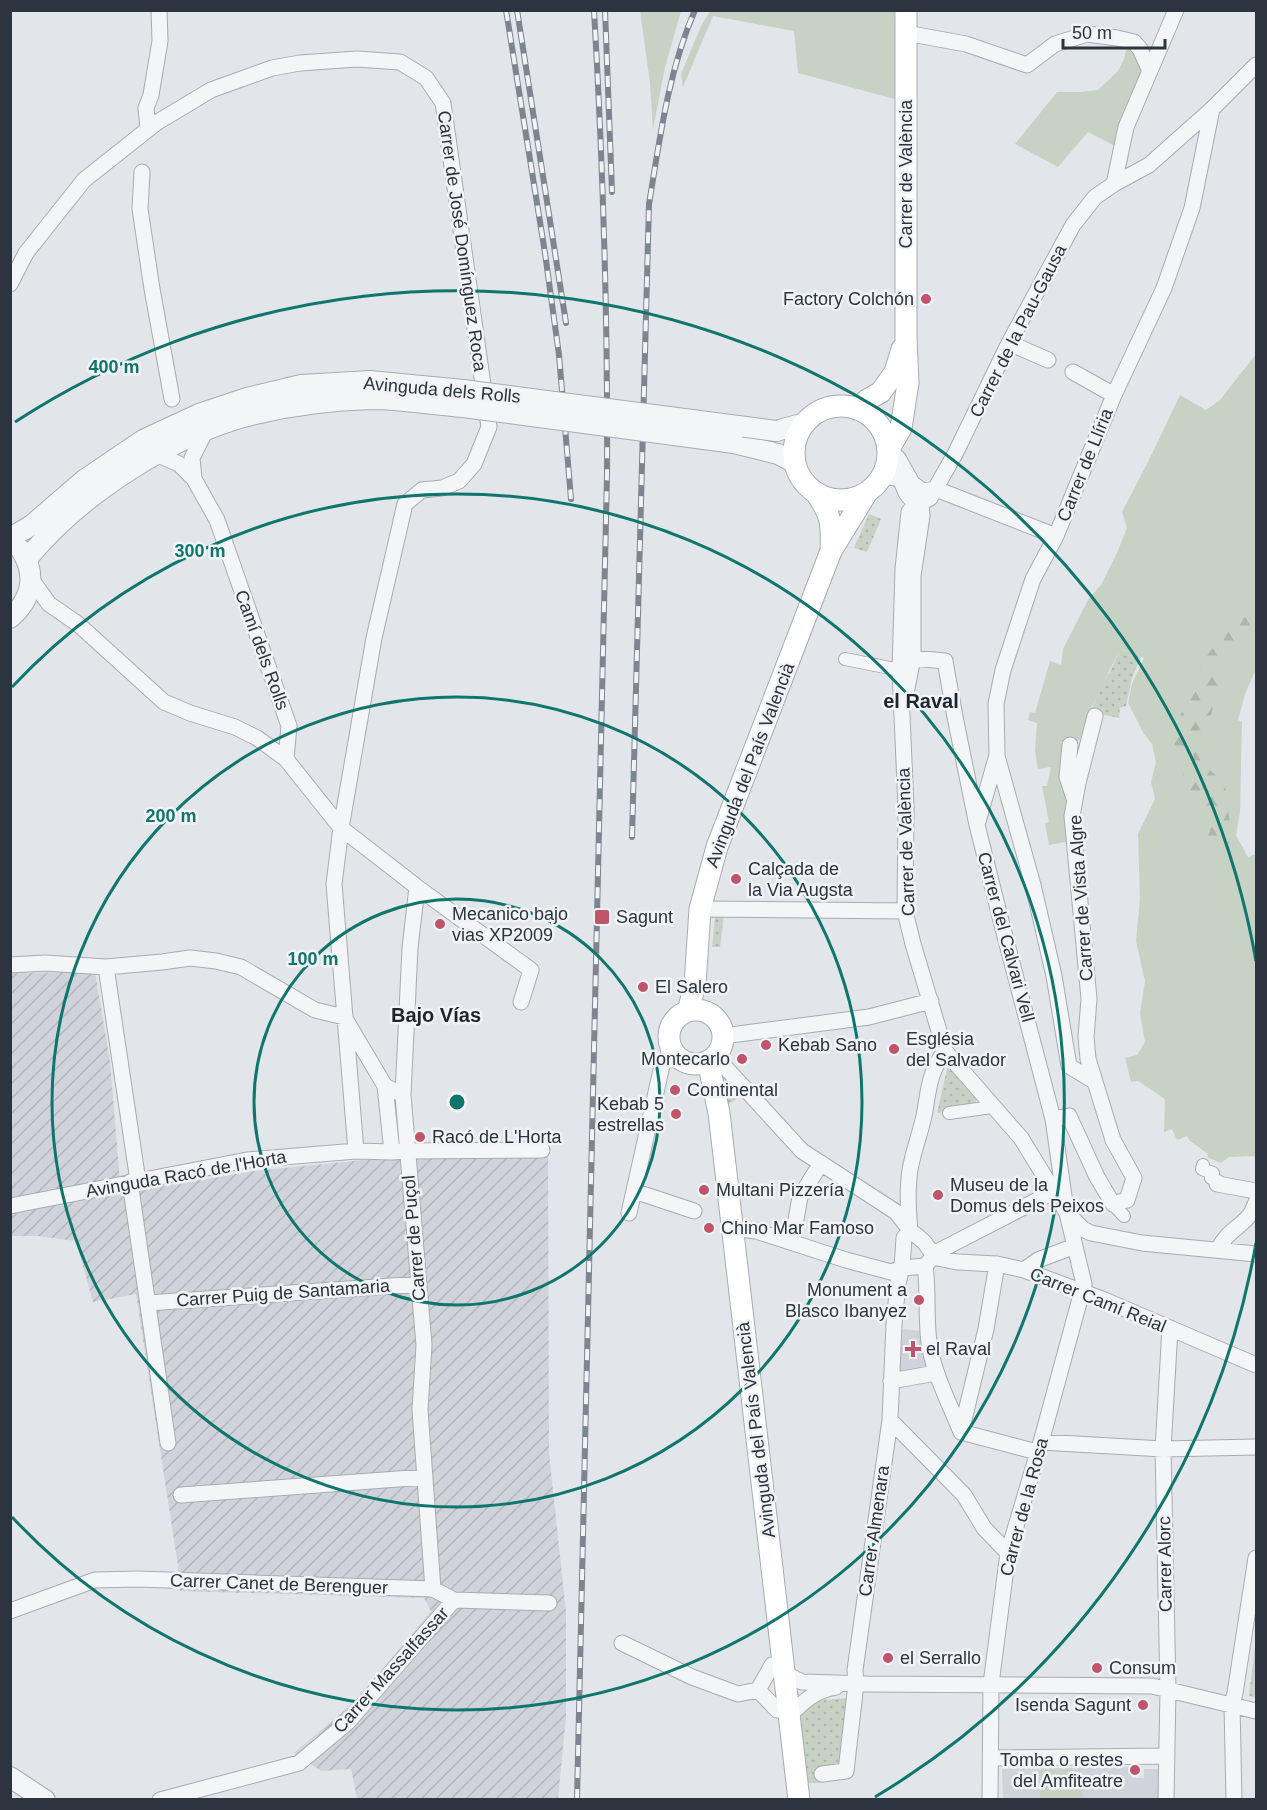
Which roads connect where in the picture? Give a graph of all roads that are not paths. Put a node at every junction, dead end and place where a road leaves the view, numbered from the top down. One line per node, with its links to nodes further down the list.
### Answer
1 (159, 10): 7 (street)
2 (906, 10): 4 (main road, Carrer de València)
3 (1176, 10): 6 (street)
4 (906, 33): 6 (street); 14 (main road, Carrer de València)
5 (1257, 64): 8 (street)
6 (1150, 71): 12 (street)
7 (151, 95): 9 (street); 10 (street)
8 (1212, 109): 12 (street, Carrer de la Pau-Gausa); 18 (street, Carrer de Llíria)
9 (172, 112): 10 (street, Carrer de José Domínguez Roca); 49 (street, Carrer de José Domínguez Roca)
10 (148, 129): 13 (street, Carrer de José Domínguez Roca)
11 (142, 172): 19 (street)
12 (1114, 184): 15 (street, Carrer de la Pau-Gausa)
13 (10, 284)
14 (906, 338): 20 (main road, Carrer de València); 23 (main road, Carrer de València)
15 (1009, 343): 16 (street); 28 (street, Carrer de la Pau-Gausa)
16 (1048, 360)
17 (1073, 372): 18 (street)
18 (1114, 394): 32 (street, Carrer de Llíria)
19 (172, 399)
20 (857, 409): 22 (main road); 23 (main road)
21 (202, 422): 22 (street, Avinguda dels Rolls, bridge); 24 (street, Avinguda dels Rolls); 25 (street, Avinguda dels Rolls, bridge); 27 (street); 33 (street, Avinguda dels Rolls)
22 (806, 423): 25 (main road)
23 (889, 451): 26 (main road); 28 (street)
24 (156, 454): 27 (street); 35 (street, Avinguda dels Rolls)
25 (787, 459): 29 (main road)
26 (882, 477): 30 (main road); 31 (street)
27 (194, 479): 46 (street, Camí dels Rolls)
28 (936, 489): 31 (street); 32 (street)
29 (816, 493): 30 (main road); 34 (main road, Avinguda del País Valencià)
30 (866, 494): 34 (main road, Avinguda del País Valencià)
31 (918, 506): 39 (street, Carrer de València); 41 (street, Carrer de València)
32 (1056, 536): 45 (street, Carrer de Llíria)
33 (10, 539): 35 (street)
34 (831, 551): 51 (main road, Avinguda del País Valencià)
35 (27, 559): 36 (street)
36 (31, 579): 37 (street); 38 (street)
37 (49, 604): 38 (street); 46 (street)
38 (17, 612)
39 (913, 658): 42 (street, Carrer de València); 48 (street, Carrer del Calvari Vell)
40 (845, 659): 41 (street)
41 (900, 670): 42 (street, Carrer de València)
42 (902, 694): 52 (street, Carrer de València)
43 (1095, 716): 47 (street, Carrer de Vista Algre)
44 (1070, 745): 47 (street)
45 (997, 756): 48 (street, Carrer de Llíria); 63 (street)
46 (286, 759): 49 (street)
47 (1075, 801): 63 (street, Carrer de Vista Algre)
48 (977, 825): 68 (street, Carrer del Calvari Vell)
49 (341, 828): 50 (street); 58 (street)
50 (417, 887): 56 (street); 65 (street, Carrer de Puçol)
51 (700, 909): 52 (street); 57 (main road, Avinguda del País Valencià)
52 (905, 911): 55 (street, Carrer de València)
53 (10, 965): 54 (street)
54 (106, 967): 58 (street); 74 (street)
55 (931, 1001): 59 (street); 61 (street, Carrer de València)
56 (522, 1002)
57 (698, 1011): 59 (main road); 60 (main road)
58 (344, 1017): 64 (street); 70 (street)
59 (723, 1036): 62 (main road)
60 (672, 1050): 62 (main road); 76 (street)
61 (945, 1051): 66 (street); 87 (street)
62 (707, 1061): 72 (street); 86 (main road, Avinguda del País Valencià); 118 (main road, Avinguda del País Valencià)
63 (1094, 1081): 80 (street, Carrer de Vista Algre)
64 (385, 1086): 65 (street); 71 (street, Carrer de Puçol)
65 (403, 1095): 71 (street, Carrer de Puçol)
66 (992, 1107): 67 (street); 78 (street)
67 (949, 1113)
68 (1053, 1119): 80 (street); 83 (street, Carrer del Calvari Vell)
69 (542, 1150): 71 (street, Avinguda Racó de l'Horta)
70 (356, 1151): 71 (street, Avinguda Racó de l'Horta); 74 (street, Avinguda Racó de l'Horta)
71 (399, 1151): 96 (street, Carrer de Puçol)
72 (821, 1163): 87 (street); 88 (street)
73 (1203, 1165): 75 (street)
74 (134, 1181): 81 (street, Avinguda Racó de l'Horta); 98 (street)
75 (1217, 1184): 77 (street)
76 (634, 1191): 82 (street); 84 (street)
77 (1257, 1191)
78 (1053, 1192): 83 (street); 92 (street)
79 (1257, 1202): 90 (street)
80 (1113, 1204): 85 (street)
81 (10, 1206)
82 (694, 1211)
83 (1067, 1212): 89 (street, Carrer del Calvari Vell); 90 (street)
84 (629, 1213)
85 (1124, 1216)
86 (732, 1228): 88 (street); 118 (main road, Avinguda del País Valencià)
87 (910, 1230): 92 (street); 94 (street, Carrer Almenara)
88 (792, 1242): 94 (street)
89 (1075, 1246): 95 (street); 97 (street, Carrer de la Rosa)
90 (1218, 1250): 91 (street)
91 (1257, 1254)
92 (930, 1259): 93 (street, Carrer Camí Reial); 94 (street); 101 (street)
93 (998, 1264): 95 (street, Carrer Camí Reial); 104 (street)
94 (902, 1268): 102 (street, Carrer Almenara)
95 (1024, 1270): 97 (street, Carrer Camí Reial)
96 (419, 1284): 98 (street, Carrer Puig de Santamaria); 109 (street, Carrer de Puçol)
97 (1081, 1290): 99 (street, Carrer Camí Reial); 106 (street, Carrer de la Rosa)
98 (148, 1303): 105 (street)
99 (1170, 1328): 100 (street, Carrer Camí Reial); 108 (street, Carrer Alorc)
100 (1257, 1365)
101 (936, 1373): 102 (street); 104 (street)
102 (891, 1382): 103 (street, Carrer Almenara)
103 (890, 1420): 111 (street); 119 (street, Carrer Almenara)
104 (961, 1432): 106 (street)
105 (168, 1443)
106 (1039, 1447): 108 (street); 111 (street, Carrer de la Rosa)
107 (1257, 1447): 108 (street)
108 (1163, 1449): 121 (street, Carrer Alorc)
109 (425, 1477): 110 (street); 113 (street, Carrer de Puçol)
110 (181, 1495)
111 (1008, 1553): 120 (street, Carrer de la Rosa)
112 (1257, 1558): 123 (street)
113 (433, 1589): 114 (street, Carrer Canet de Berenguer); 116 (street, Carrer Canet de Berenguer)
114 (454, 1600): 115 (street, Carrer Canet de Berenguer); 131 (street, Carrer Massalfassar)
115 (549, 1603)
116 (10, 1611)
117 (622, 1644): 122 (street)
118 (778, 1669): 119 (street); 122 (street); 125 (main road, Avinguda del País Valencià)
119 (856, 1684): 120 (street); 125 (street); 128 (street, Carrer Almenara)
120 (991, 1684): 121 (street); 127 (street, Carrer de la Rosa)
121 (1167, 1689): 123 (street); 126 (street, Carrer Alorc)
122 (758, 1690): 125 (street)
123 (1232, 1705): 124 (street); 136 (street)
124 (1257, 1711)
125 (783, 1713): 132 (main road, Avinguda del País Valencià); 133 (main road, Avinguda del País Valencià)
126 (1165, 1756): 127 (street); 135 (street, Carrer Alorc)
127 (991, 1758): 134 (street, Carrer de la Rosa)
128 (822, 1774)
129 (10, 1777): 130 (street)
130 (45, 1800)
131 (160, 1800)
132 (785, 1800)
133 (799, 1800)
134 (990, 1800)
135 (1166, 1800)
136 (1234, 1800)

